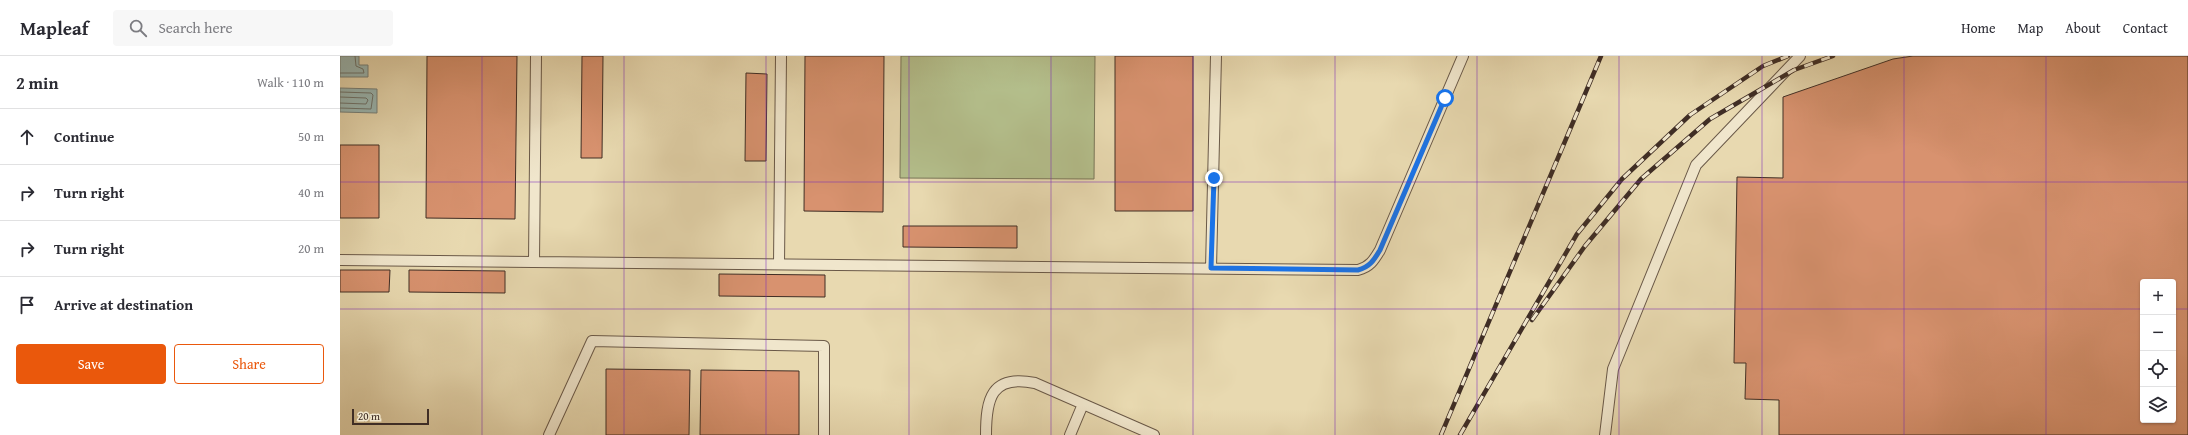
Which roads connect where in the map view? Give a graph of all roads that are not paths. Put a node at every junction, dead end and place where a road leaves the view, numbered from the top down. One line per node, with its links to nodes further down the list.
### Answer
1 (536, 56): 7 (lane)
2 (781, 56): 8 (lane)
3 (1216, 56): 9 (lane)
4 (1463, 56): 9 (lane)
5 (1800, 56): 16 (lane)
6 (340, 260): 7 (lane)
7 (534, 262): 8 (lane)
8 (779, 264): 9 (lane)
9 (1211, 268)
10 (1083, 404): 13 (lane); 14 (lane); 15 (lane)
11 (549, 435): 12 (lane)
12 (824, 435)
13 (986, 435)
14 (1070, 435)
15 (1154, 435)
16 (1605, 435)

